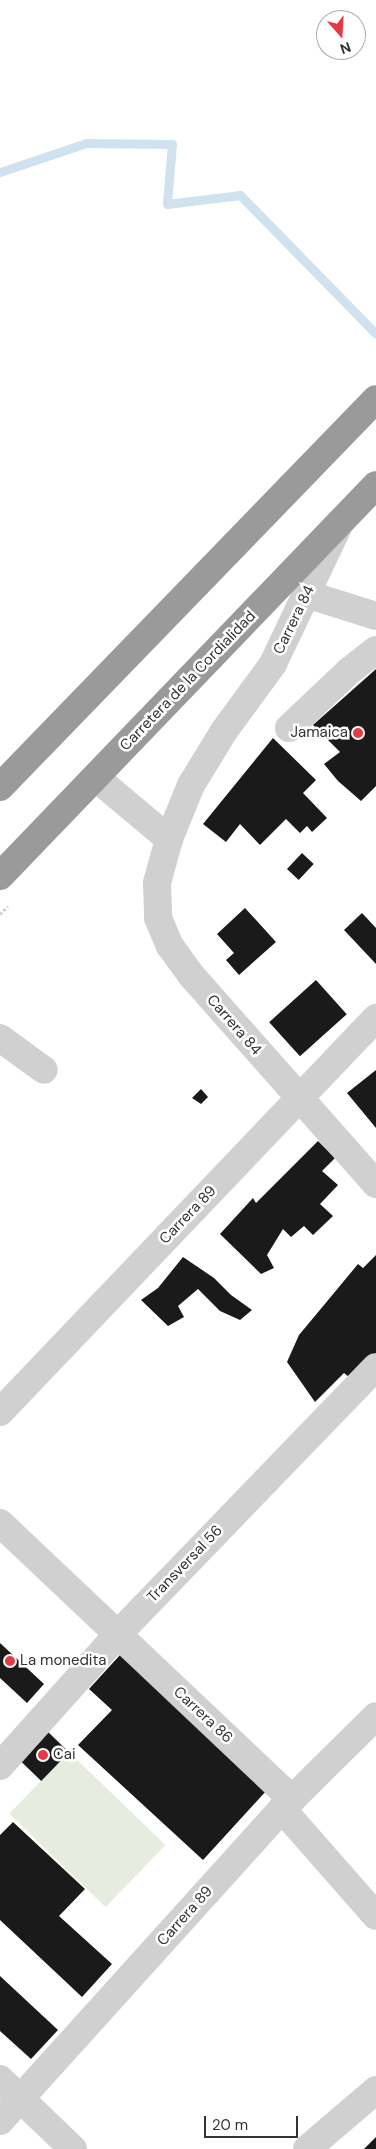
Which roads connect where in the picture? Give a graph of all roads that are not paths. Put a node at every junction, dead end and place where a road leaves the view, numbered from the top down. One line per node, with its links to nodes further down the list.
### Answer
1 (376, 399): 9 (highway)
2 (376, 486): 3 (highway, Carretera de la Cordialidad)
3 (338, 527): 4 (street, Carrera 84); 8 (highway, Carretera de la Cordialidad)
4 (306, 594): 5 (street); 10 (street, Carrera 84)
5 (376, 616)
6 (376, 650): 7 (street)
7 (289, 728)
8 (95, 777): 10 (street); 11 (highway, Carretera de la Cordialidad)
9 (0, 787)
10 (169, 839): 15 (street, Carrera 84)
11 (0, 876)
12 (376, 1018): 15 (street, Carrera 89)
13 (0, 1038): 14 (street)
14 (44, 1070)
15 (299, 1099): 16 (street, Carrera 84); 18 (street, Carrera 89)
16 (376, 1184)
17 (376, 1368): 20 (street, Transversal 56)
18 (0, 1412)
19 (0, 1523): 20 (street, Carrera 86)
20 (118, 1634): 22 (street, Transversal 56); 23 (street, Carrera 86)
21 (376, 1716): 23 (street, Carrera 89)
22 (0, 1766)
23 (287, 1804): 24 (street, Carrera 86); 27 (street, Carrera 89)
24 (376, 1916)
25 (0, 2079): 27 (street)
26 (376, 2090): 30 (street)
27 (20, 2098): 28 (street, Carrera 89); 29 (street)
28 (0, 2120)
29 (73, 2149)
30 (307, 2149)

